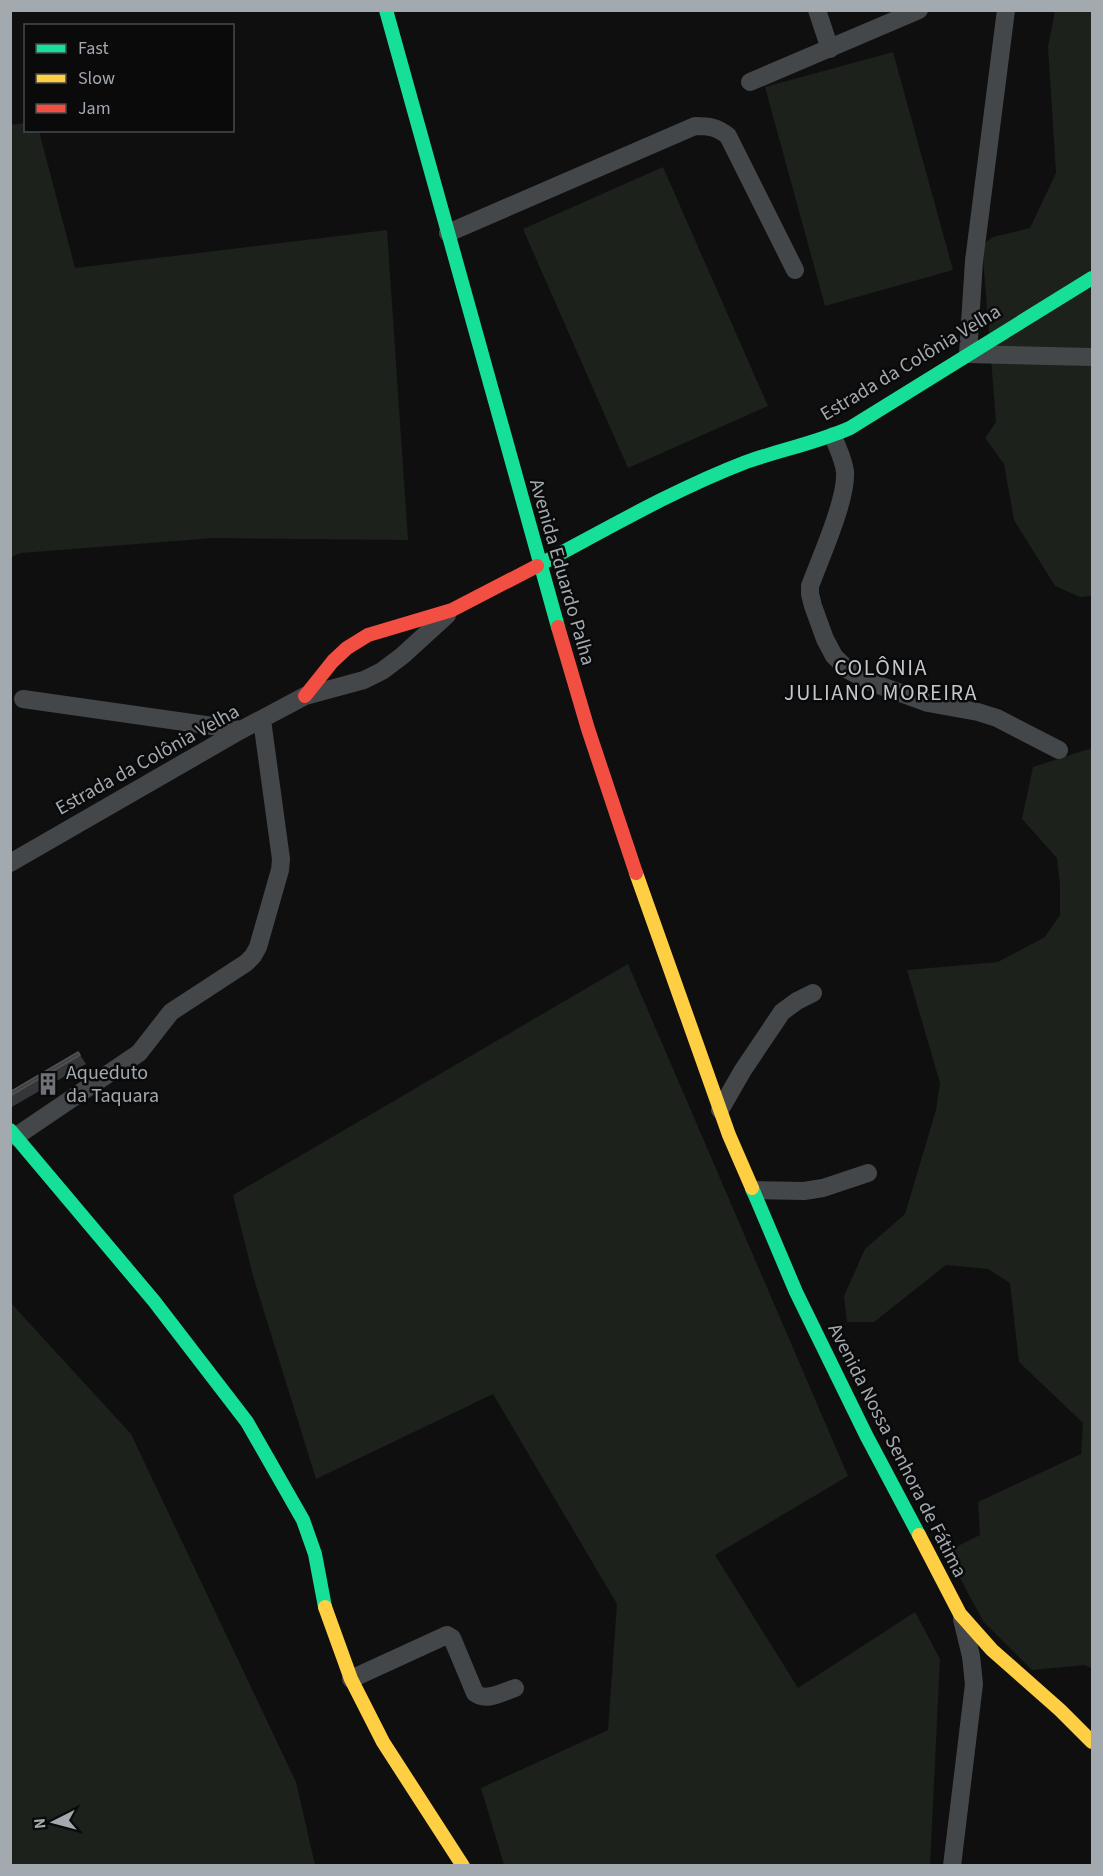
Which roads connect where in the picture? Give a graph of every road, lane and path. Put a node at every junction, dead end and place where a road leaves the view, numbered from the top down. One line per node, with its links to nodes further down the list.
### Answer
1 (386, 10): 7 (street, Avenida Eduardo Palha)
2 (817, 10): 5 (street)
3 (919, 10): 5 (street)
4 (1006, 10): 10 (street)
5 (830, 49): 6 (street)
6 (750, 82)
7 (448, 233): 8 (street); 13 (street, Avenida Eduardo Palha)
8 (795, 270)
9 (1092, 278): 10 (street, Estrada da Colônia Velha)
10 (968, 354): 11 (street); 12 (street, Estrada da Colônia Velha)
11 (1092, 357)
12 (833, 436): 13 (street, Estrada da Colônia Velha); 19 (street)
13 (539, 564): 14 (street, Estrada da Colônia Velha); 22 (street, Avenida Eduardo Palha)
14 (452, 610): 15 (street, Estrada da Colônia Velha); 15 (street, Estrada da Colônia Velha)
15 (305, 696): 17 (street, Estrada da Colônia Velha)
16 (22, 699): 18 (street)
17 (262, 720): 18 (street, Estrada da Colônia Velha); 23 (street)
18 (241, 730): 20 (street, Estrada da Colônia Velha)
19 (1059, 750)
20 (10, 862)
21 (813, 993): 22 (street)
22 (720, 1110): 24 (street, Avenida Eduardo Palha)
23 (13, 1133): 28 (street)
24 (729, 1135): 26 (street, Avenida Nossa Senhora de Fátima)
25 (868, 1173): 26 (street)
26 (754, 1190): 27 (street, Avenida Nossa Senhora de Fátima)
27 (960, 1614): 30 (street, Avenida Nossa Senhora de Fátima); 32 (street)
28 (351, 1679): 29 (street); 31 (street)
29 (515, 1688)
30 (1092, 1742)
31 (463, 1866)
32 (952, 1866)

